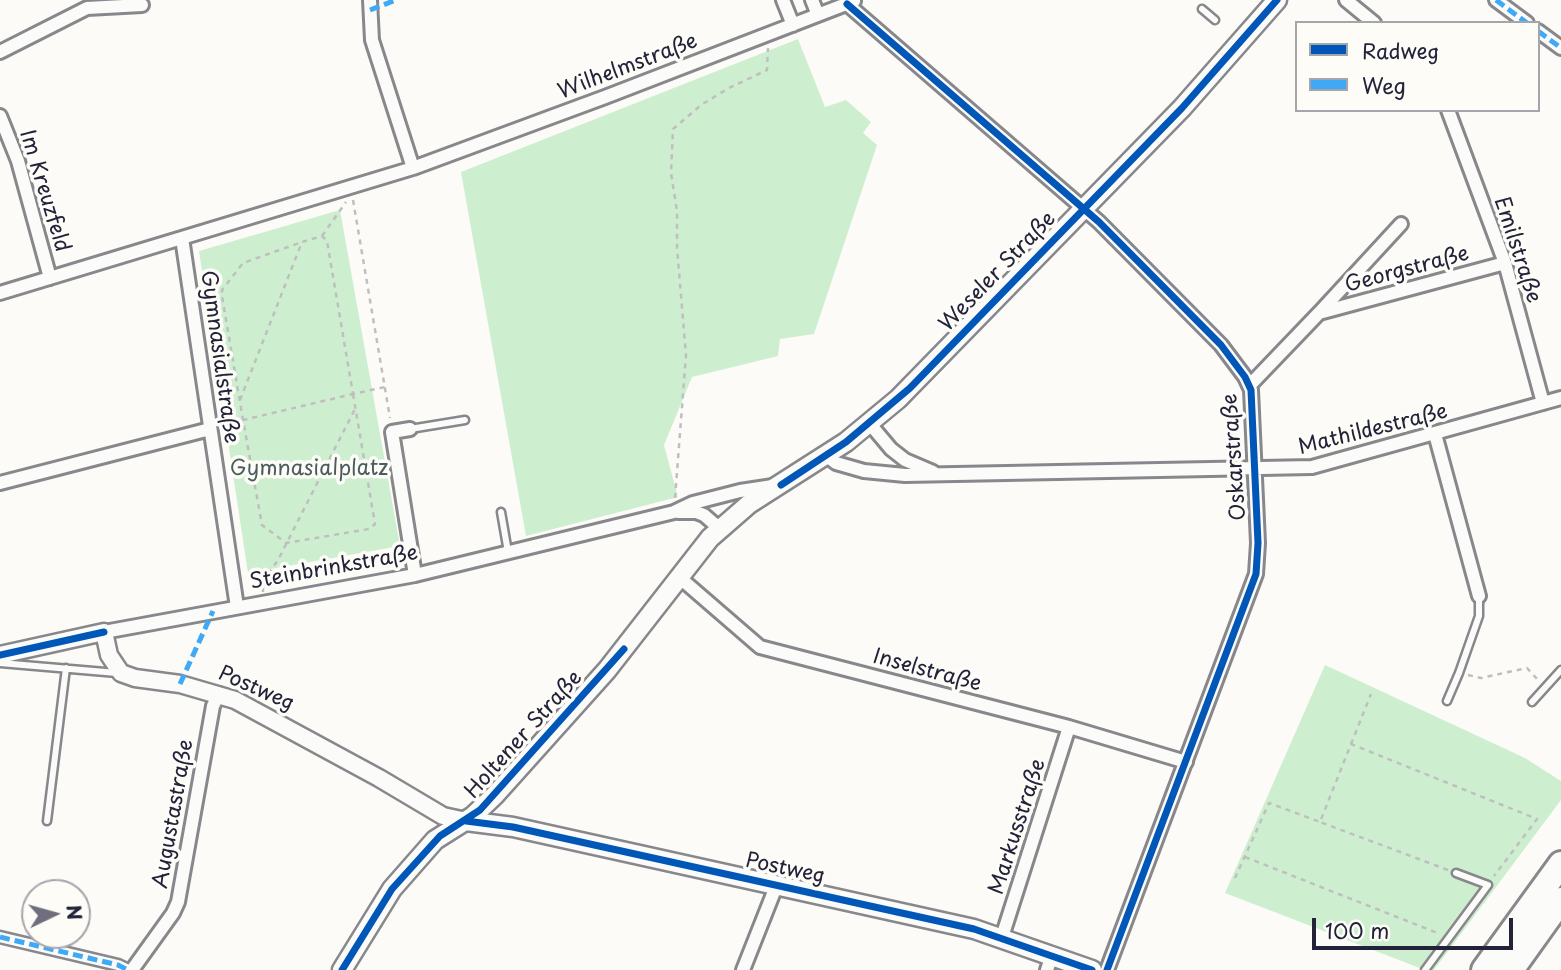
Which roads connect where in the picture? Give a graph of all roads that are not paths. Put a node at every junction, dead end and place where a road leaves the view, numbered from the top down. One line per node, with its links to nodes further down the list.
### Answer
1 (370, 0): 21 (street)
2 (783, 0): 15 (street)
3 (812, 0): 11 (street)
4 (1277, 0): 22 (main road, Weseler Straße)
5 (1346, 0): 13 (street)
6 (1496, 0): 14 (street)
7 (852, 2): 11 (street, Wilhelmstraße); 22 (street, Oskarstraße)
8 (84, 4): 9 (street); 18 (street)
9 (142, 5)
10 (1202, 9): 12 (lane)
11 (818, 15): 15 (street, Wilhelmstraße)
12 (1215, 20)
13 (1372, 21)
14 (1524, 21)
15 (793, 25): 21 (street, Wilhelmstraße)
16 (1540, 32): 17 (street)
17 (1561, 48)
18 (0, 52)
19 (1449, 112): 25 (street, Emilstraße)
20 (0, 116): 26 (street, Im Kreuzfeld)
21 (413, 168): 24 (street, Wilhelmstraße)
22 (1084, 208): 29 (street, Oskarstraße); 33 (main road, Weseler Straße)
23 (1401, 223): 28 (street, Georgstraße)
24 (182, 238): 26 (street, Wilhelmstraße); 34 (street, Gymnasialstraße)
25 (1505, 263): 28 (street, Georgstraße); 31 (street, Emilstraße)
26 (50, 278): 27 (street, Wilhelmstraße)
27 (0, 293)
28 (1319, 313): 29 (street, Georgstraße)
29 (1250, 384): 38 (street, Oskarstraße)
30 (1561, 398): 31 (street, Mathildestraße)
31 (1543, 403): 36 (street, Mathildestraße)
32 (465, 420): 35 (lane)
33 (870, 424): 37 (main road, Weseler Straße); 39 (street, Mathildestraße)
34 (210, 429): 40 (street); 49 (street, Gymnasialstraße)
35 (410, 429): 46 (street)
36 (1435, 434): 38 (street, Mathildestraße); 48 (street, Mathildestraße)
37 (827, 456): 39 (street, Mathildestraße); 41 (main road, Weseler Straße)
38 (1256, 469): 39 (street, Mathildestraße); 60 (street, Oskarstraße)
39 (937, 473)
40 (0, 483)
41 (780, 485): 43 (street, Steinbrinkstraße); 44 (main road, Holtener Straße)
42 (501, 512): 45 (lane)
43 (674, 512): 44 (street, Steinbrinkstraße); 45 (street, Steinbrinkstraße)
44 (719, 528): 47 (main road, Holtener Straße)
45 (509, 554): 46 (street, Steinbrinkstraße)
46 (415, 575): 49 (street, Steinbrinkstraße)
47 (679, 577): 59 (street, Inselstraße); 62 (main road, Holtener Straße)
48 (1479, 596): 57 (lane)
49 (237, 607): 50 (street, Steinbrinkstraße)
50 (104, 632): 51 (street, Steinbrinkstraße); 55 (street)
51 (0, 655)
52 (0, 663): 53 (lane)
53 (66, 668): 55 (lane); 61 (lane)
54 (1561, 670): 58 (lane)
55 (121, 673): 56 (street, Postweg)
56 (219, 694): 62 (street, Postweg); 70 (street, Augustastraße)
57 (1447, 701)
58 (1532, 702)
59 (1069, 727): 60 (street, Inselstraße); 68 (street, Markusstraße)
60 (1186, 762): 74 (street, Oskarstraße)
61 (47, 821)
62 (466, 821): 65 (main road, Postweg); 71 (main road, Holtener Straße)
63 (1561, 864): 76 (highway)
64 (1456, 873): 75 (lane)
65 (777, 884): 68 (main road, Postweg); 72 (street)
66 (1561, 900): 77 (highway)
67 (0, 937): 70 (street)
68 (1002, 937): 69 (main road, Postweg)
69 (1050, 962): 73 (main road, Postweg)
70 (130, 970)
71 (342, 970)
72 (743, 970)
73 (1091, 970)
74 (1107, 970)
75 (1425, 970)
76 (1484, 970)
77 (1511, 970)

